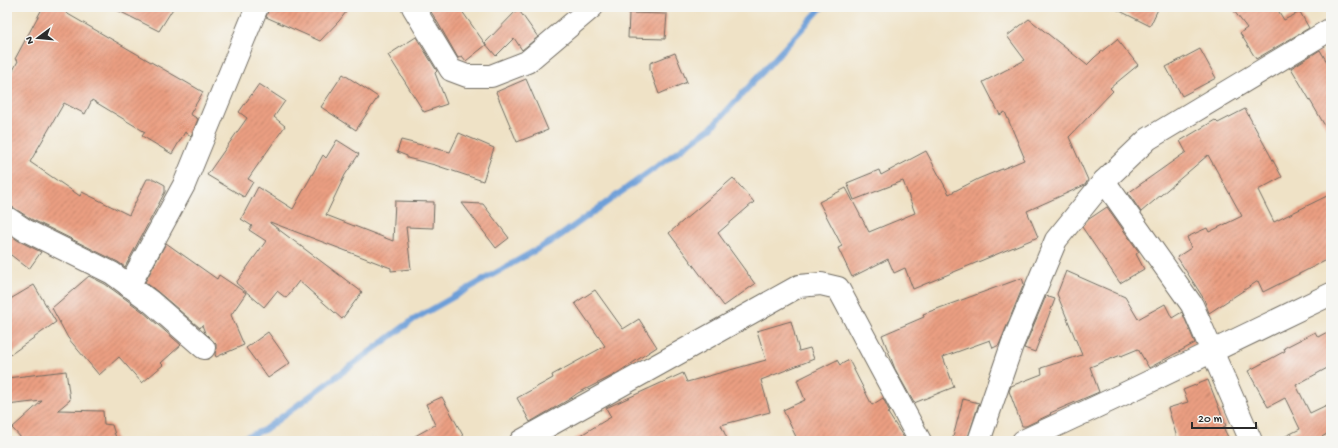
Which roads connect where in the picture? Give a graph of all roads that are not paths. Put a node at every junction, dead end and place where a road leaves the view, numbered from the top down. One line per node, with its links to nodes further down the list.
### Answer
1 (257, 7): 7 (street)
2 (413, 7): 3 (street)
3 (592, 7)
4 (1331, 29): 5 (street)
5 (1104, 181): 10 (street); 13 (street)
6 (7, 218): 7 (street)
7 (129, 286): 9 (street)
8 (1331, 294): 10 (street)
9 (204, 348)
10 (1212, 352): 14 (street); 15 (street)
11 (522, 441): 12 (street)
12 (920, 441)
13 (979, 441)
14 (1023, 441)
15 (1251, 441)

